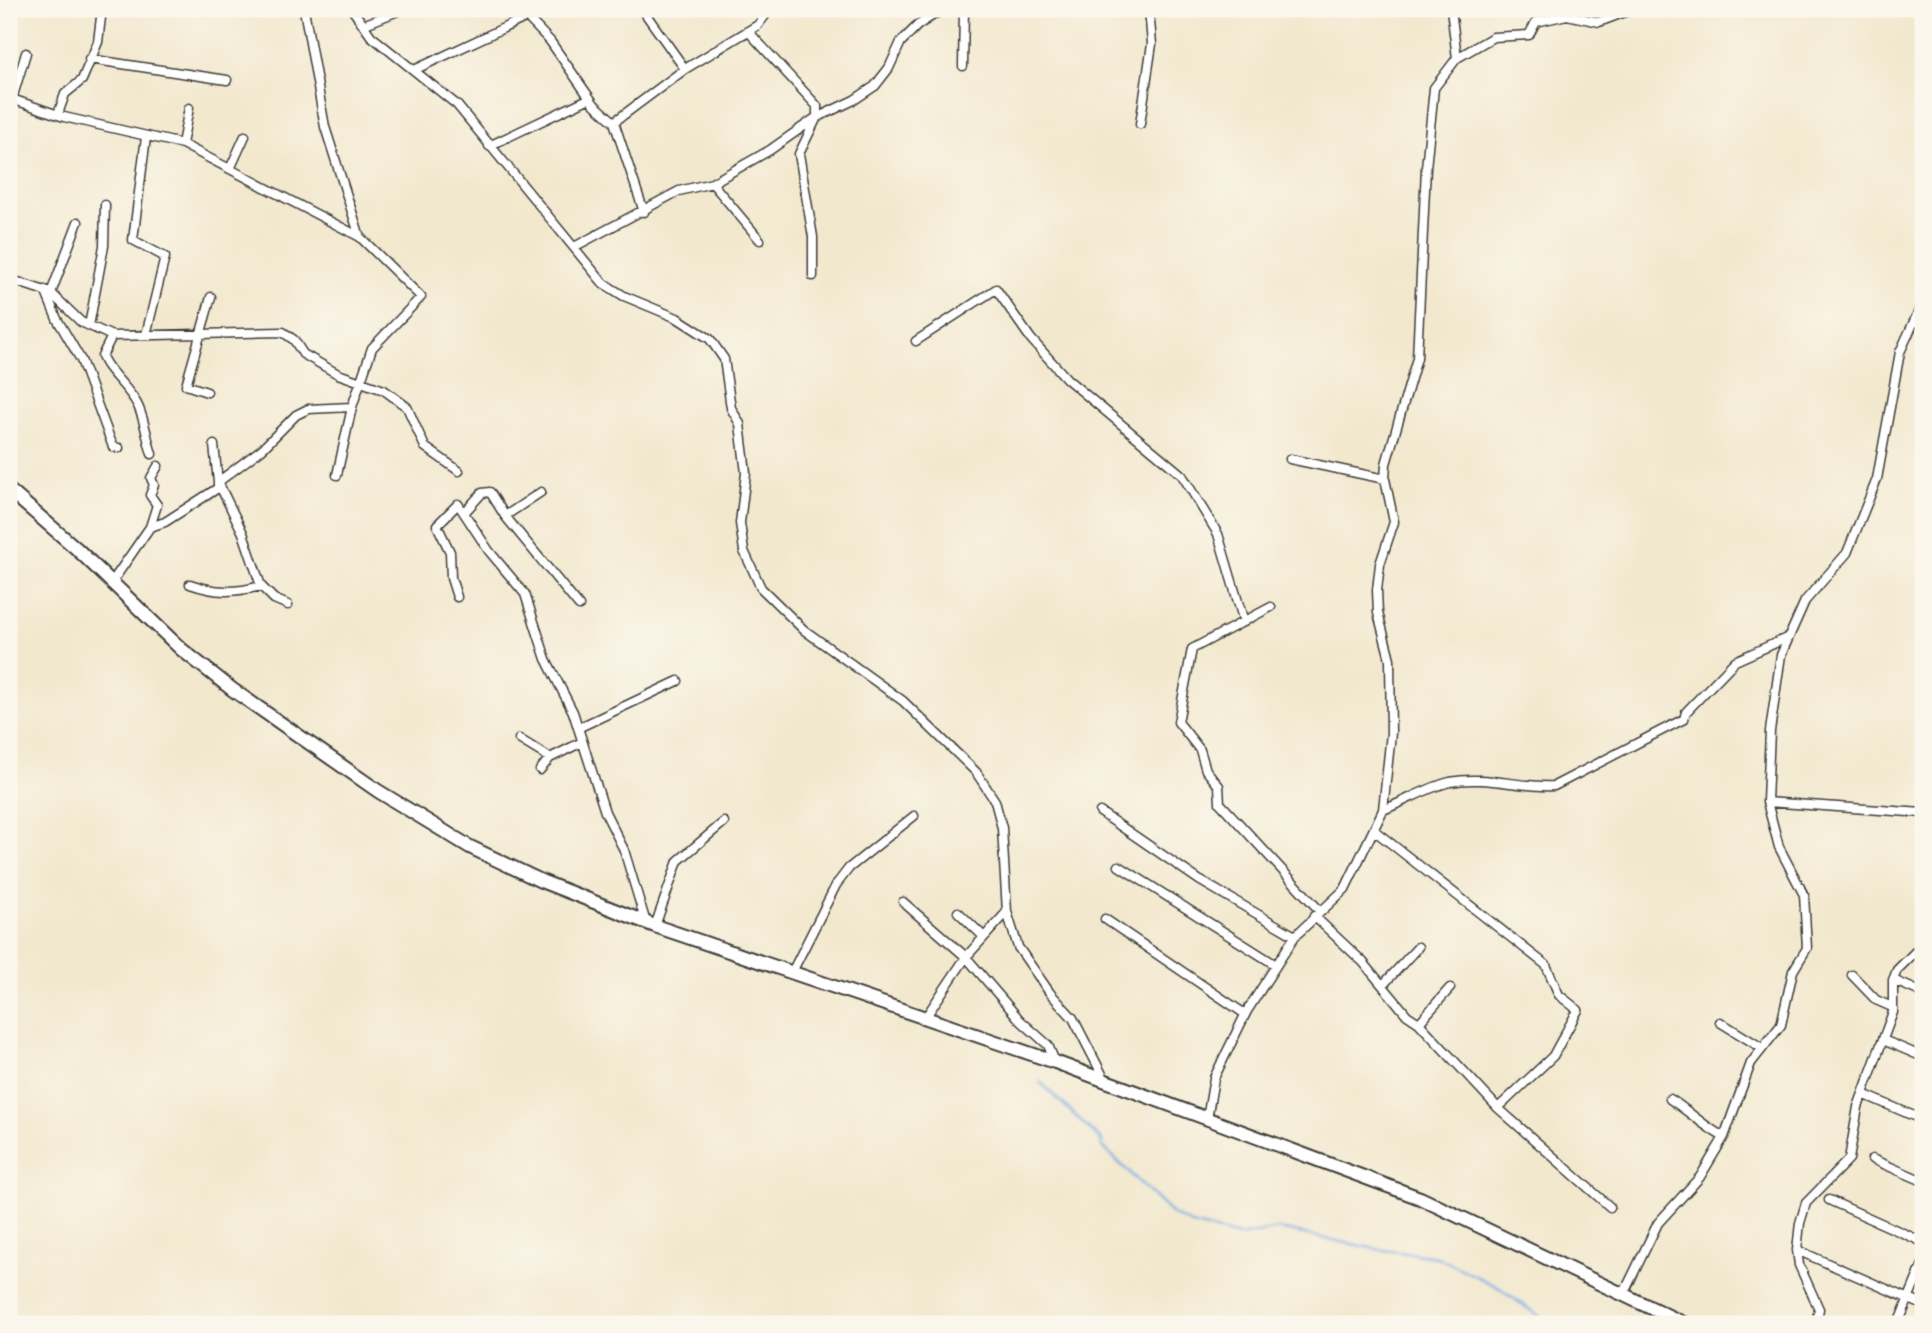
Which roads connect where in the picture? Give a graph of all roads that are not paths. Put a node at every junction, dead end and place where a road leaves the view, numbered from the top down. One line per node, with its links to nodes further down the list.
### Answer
1 (102, 9): 18 (street)
2 (304, 9): 39 (street)
3 (352, 9): 14 (street)
4 (403, 9): 14 (street)
5 (519, 9): 13 (street)
6 (642, 9): 21 (street)
7 (770, 9): 15 (street)
8 (943, 9): 27 (street)
9 (964, 9): 19 (street)
10 (1149, 9): 29 (street)
11 (1451, 9): 17 (street)
12 (1633, 9): 17 (street)
13 (527, 17): 20 (street); 24 (street)
14 (363, 25): 20 (street)
15 (748, 31): 21 (street); 27 (street)
16 (26, 53): 23 (street)
17 (1457, 58): 62 (street)
18 (89, 59): 22 (street); 26 (street)
19 (963, 66)
20 (414, 69): 33 (street)
21 (685, 69): 28 (street)
22 (227, 79)
23 (10, 98): 26 (street)
24 (590, 98): 28 (street); 33 (street)
25 (189, 108): 32 (street)
26 (58, 114): 30 (street)
27 (817, 117): 35 (street); 42 (street)
28 (614, 122): 37 (street)
29 (1140, 124)
30 (146, 136): 32 (street); 49 (street)
31 (245, 136): 34 (street)
32 (182, 144): 34 (street)
33 (489, 146): 41 (street)
34 (230, 169): 39 (street)
35 (712, 183): 37 (street); 40 (street)
36 (105, 205): 47 (street)
37 (645, 212): 41 (street)
38 (78, 222): 44 (street)
39 (360, 237): 52 (street)
40 (760, 240)
41 (574, 247): 94 (street)
42 (813, 276)
43 (9, 279): 44 (street)
44 (48, 292): 47 (street); 56 (street)
45 (211, 297): 48 (street)
46 (1923, 302): 77 (street)
47 (89, 326): 50 (street)
48 (201, 332): 49 (street); 52 (street); 53 (street)
49 (146, 335): 50 (street)
50 (112, 336): 57 (street)
51 (916, 341): 76 (street)
52 (359, 381): 54 (street); 60 (street)
53 (207, 392)
54 (352, 407): 61 (street); 63 (street)
55 (214, 445): 63 (street)
56 (119, 448)
57 (152, 454)
58 (1290, 459): 62 (street)
59 (158, 467): 68 (street)
60 (459, 471)
61 (337, 475)
62 (1385, 479): 85 (street)
63 (218, 482): 68 (street); 71 (street)
64 (9, 490): 69 (main road)
65 (541, 492): 67 (street)
66 (464, 513): 67 (street); 72 (street); 79 (street)
67 (505, 516): 74 (street)
68 (150, 527): 69 (street)
69 (112, 582): 97 (main road)
70 (190, 584): 71 (street)
71 (261, 586): 73 (street)
72 (457, 597)
73 (288, 605)
74 (579, 606)
75 (1271, 607): 76 (street)
76 (1244, 622): 95 (street)
77 (1789, 637): 84 (street); 85 (street)
78 (678, 681): 79 (street)
79 (578, 728): 81 (street)
80 (519, 739): 82 (street)
81 (582, 742): 82 (street); 97 (street)
82 (550, 758): 83 (street)
83 (540, 770)
84 (1767, 802): 87 (street); 116 (street)
85 (1383, 810): 90 (street)
86 (1100, 812): 99 (street)
87 (1923, 813)
88 (914, 816): 104 (street)
89 (724, 822): 97 (street)
90 (1376, 831): 95 (street); 122 (street)
91 (1119, 866): 103 (street)
92 (903, 902): 102 (street)
93 (958, 912): 98 (street)
94 (1007, 912): 98 (street); 119 (street)
95 (1317, 914): 99 (street); 107 (street)
96 (1105, 919): 111 (street)
97 (651, 925): 104 (main road)
98 (983, 936): 102 (street)
99 (1295, 936): 103 (street)
100 (1923, 944): 106 (street)
101 (1418, 947): 107 (street)
102 (966, 957): 112 (street); 118 (street)
103 (1276, 965): 111 (street)
104 (791, 974): 112 (main road)
105 (1852, 975): 110 (street)
106 (1893, 979): 109 (street); 110 (street)
107 (1383, 985): 114 (street)
108 (1450, 988): 114 (street)
109 (1923, 993)
110 (1892, 1007): 115 (street)
111 (1245, 1014): 123 (street)
112 (925, 1018): 118 (main road)
113 (1720, 1022): 116 (street)
114 (1419, 1023): 122 (street)
115 (1883, 1040): 117 (street); 120 (street)
116 (1762, 1048): 125 (street)
117 (1923, 1057)
118 (1055, 1062): 119 (main road)
119 (1105, 1080): 123 (main road)
120 (1863, 1094): 124 (street); 131 (street)
121 (1670, 1099): 125 (street)
122 (1498, 1108): 129 (street)
123 (1208, 1119): 133 (main road)
124 (1923, 1120)
125 (1724, 1137): 133 (street)
126 (1872, 1159): 127 (street)
127 (1923, 1181)
128 (1829, 1200): 130 (street)
129 (1610, 1206)
130 (1923, 1242)
131 (1797, 1250): 134 (street); 137 (street)
132 (1923, 1264): 134 (street)
133 (1623, 1295): 136 (main road)
134 (1909, 1299): 135 (street); 138 (street)
135 (1923, 1305)
136 (1685, 1324)
137 (1816, 1324)
138 (1898, 1324)

